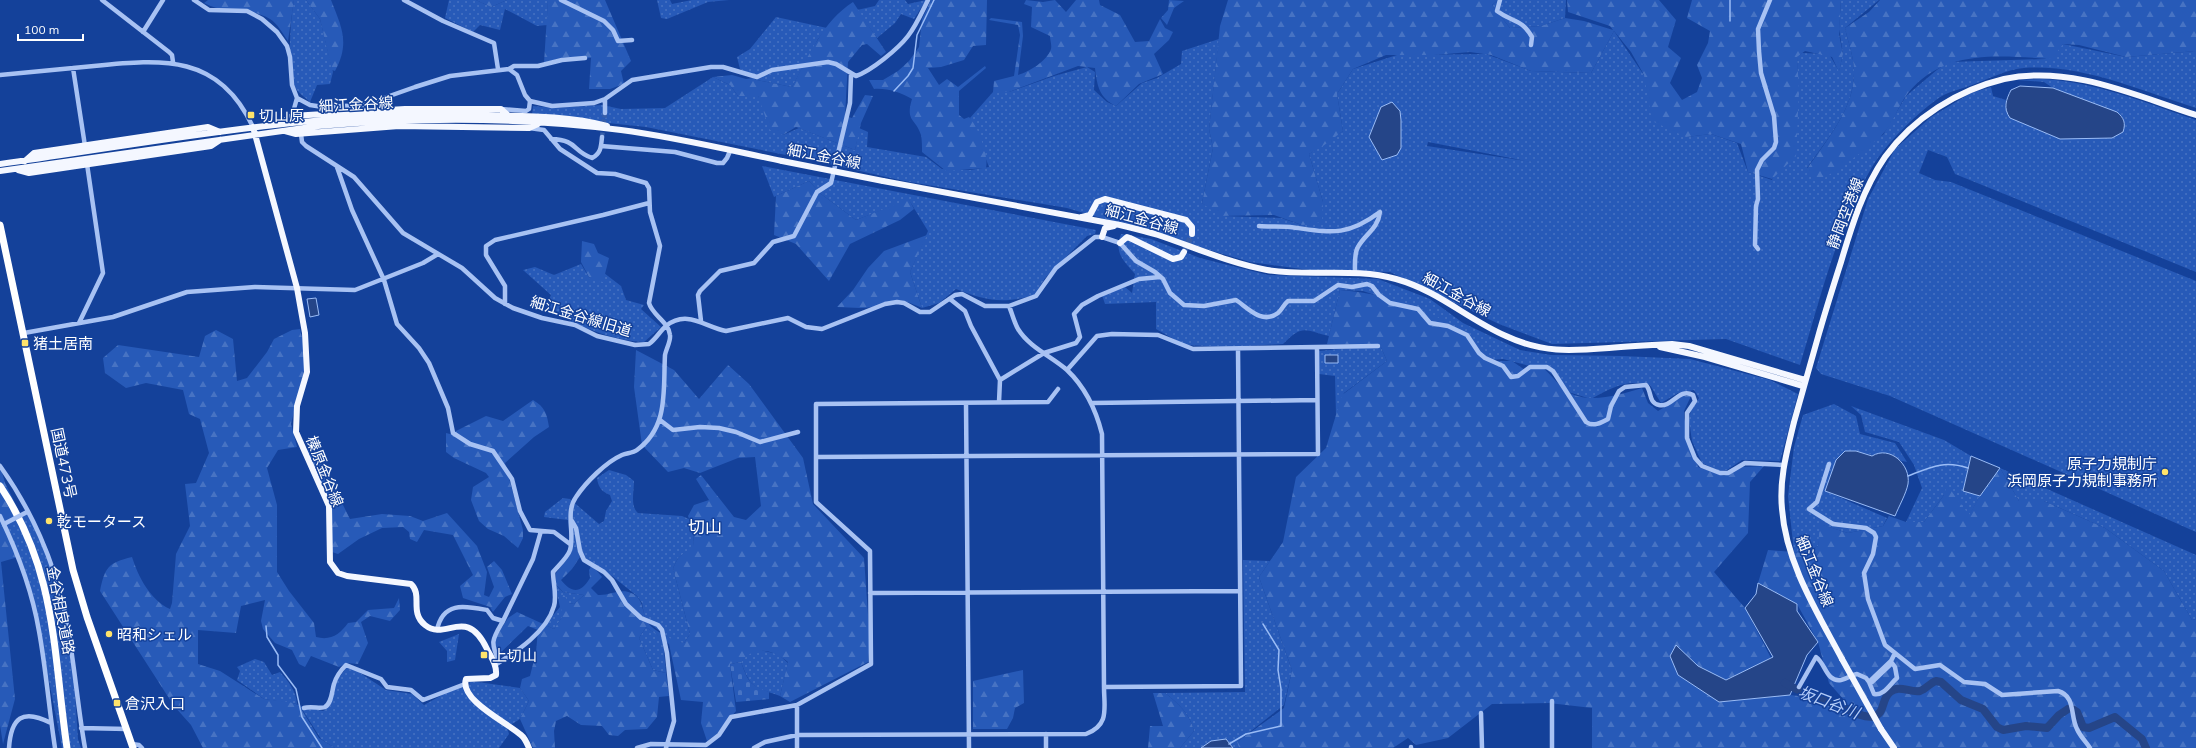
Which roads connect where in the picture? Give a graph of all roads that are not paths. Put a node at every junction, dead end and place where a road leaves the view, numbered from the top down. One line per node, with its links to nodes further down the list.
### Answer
1 (102, 0): 9 (street)
2 (163, 0): 9 (street)
3 (194, 0): 19 (street)
4 (404, 0): 16 (street)
5 (561, 0): 10 (street)
6 (928, 0): 18 (street)
7 (1500, 0): 11 (street)
8 (1770, 0): 58 (street)
9 (143, 32): 13 (street)
10 (632, 40)
11 (1531, 45)
12 (585, 58): 15 (street)
13 (173, 62): 14 (street); 29 (street)
14 (73, 68): 17 (street); 38 (street)
15 (509, 68): 16 (street); 21 (street)
16 (498, 69): 19 (street)
17 (0, 75)
18 (851, 75): 20 (street); 68 (street)
19 (297, 98): 25 (street)
20 (606, 99): 21 (street); 23 (street)
21 (530, 101): 22 (street)
22 (501, 110): 25 (main road); 26 (main road)
23 (605, 113)
24 (2196, 115): 79 (main road, 静岡空港線)
25 (292, 116): 27 (main road)
26 (510, 116): 27 (main road, 細江金谷線); 32 (main road, 細江金谷線)
27 (282, 123): 29 (main road, 細江金谷線)
28 (539, 123): 30 (main road); 31 (main road, 細江金谷線); 32 (main road, 細江金谷線)
29 (253, 127): 33 (main road, 榛原金谷線); 35 (main road, 細江金谷線)
30 (529, 128): 34 (main road); 37 (street)
31 (284, 130): 33 (main road, 細江金谷線); 34 (main road)
32 (620, 130): 40 (main road, 細江金谷線)
33 (256, 134): 35 (main road, 細江金谷線); 64 (main road, 榛原金谷線)
34 (302, 134): 44 (street, 細江金谷線旧道)
35 (221, 135): 38 (main road); 41 (main road, 細江金谷線); 43 (main road); 45 (main road, 細江金谷線)
36 (602, 137): 39 (street)
37 (551, 139): 39 (street); 47 (street)
38 (85, 146): 41 (main road)
39 (602, 146): 40 (street)
40 (730, 150): 49 (main road, 細江金谷線, bridge)
41 (25, 161): 42 (main road, 細江金谷線)
42 (0, 164)
43 (88, 164): 45 (main road); 69 (street)
44 (336, 166): 60 (street, 細江金谷線旧道); 63 (street)
45 (16, 169): 46 (main road, 細江金谷線)
46 (0, 171)
47 (649, 203): 66 (street); 70 (street)
48 (1093, 211): 49 (main road); 51 (main road); 55 (main road)
49 (1080, 218): 50 (main road, 細江金谷線)
50 (1092, 220): 51 (main road, 細江金谷線); 56 (main road)
51 (1105, 222): 53 (main road, 細江金谷線)
52 (0, 225): 71 (highway, 国道473号)
53 (1120, 225): 56 (main road); 61 (main road, 細江金谷線)
54 (1259, 226): 61 (street)
55 (1192, 234)
56 (1102, 236): 57 (street); 67 (street, 細江金谷線旧道)
57 (1120, 243): 59 (main road); 62 (street)
58 (1758, 249)
59 (1184, 252)
60 (438, 254): 63 (street); 66 (street, 細江金谷線旧道)
61 (1355, 273): 73 (main road, 細江金谷線)
62 (1160, 277): 76 (street); 94 (street)
63 (384, 280): 64 (street); 101 (street)
64 (297, 288): 69 (street); 108 (main road, 榛原金谷線)
65 (950, 299): 67 (street, 細江金谷線旧道); 68 (street, 細江金谷線旧道); 78 (street)
66 (505, 304): 70 (street, 細江金谷線旧道)
67 (1009, 306): 76 (street)
68 (701, 321): 70 (street, 細江金谷線旧道)
69 (80, 323): 71 (street)
70 (666, 326): 87 (street)
71 (24, 333): 121 (highway, 国道473号)
72 (1378, 346): 75 (street)
73 (1645, 346): 79 (main road, 細江金谷線); 80 (main road, 細江金谷線)
74 (1238, 349): 75 (street); 77 (street); 83 (street)
75 (1317, 349): 82 (street)
76 (1044, 353): 77 (street); 78 (street)
77 (1067, 370): 85 (street)
78 (1000, 380): 84 (street)
79 (1805, 380): 80 (main road, 細江金谷線)
80 (1803, 386): 94 (main road, 細江金谷線)
81 (1058, 389): 84 (street)
82 (1318, 400): 83 (street); 89 (street)
83 (1239, 401): 85 (street); 89 (street)
84 (999, 402): 86 (street)
85 (1092, 402): 91 (street)
86 (966, 403): 90 (street); 92 (street)
87 (660, 420): 88 (street); 99 (street)
88 (798, 432)
89 (1239, 455): 91 (street); 103 (street)
90 (967, 456): 91 (street); 92 (street); 104 (street)
91 (1103, 456): 105 (street)
92 (816, 457): 106 (street)
93 (1829, 464): 109 (street)
94 (1783, 465): 140 (main road, 細江金谷線, bridge)
95 (0, 466): 97 (street)
96 (0, 486): 130 (highway, 金谷相良道路)
97 (27, 512): 100 (street, bridge); 120 (street)
98 (0, 516): 100 (street)
99 (572, 521): 102 (street); 126 (street)
100 (4, 524): 119 (street)
101 (541, 531): 102 (street); 107 (street)
102 (570, 544): 110 (street)
103 (1240, 591): 105 (street); 113 (street)
104 (968, 592): 105 (street); 106 (street); 122 (street)
105 (1104, 592): 113 (street)
106 (870, 593): 116 (street)
107 (504, 621): 108 (street); 110 (street)
108 (437, 630): 110 (main road)
109 (1895, 653): 111 (street); 141 (street)
110 (497, 663): 112 (main road)
111 (1869, 682): 111 (street); 114 (street)
112 (465, 684): 117 (street); 127 (main road)
113 (1104, 688): 123 (street)
114 (1799, 688)
115 (1552, 701): 139 (street)
116 (797, 705): 124 (street); 126 (street)
117 (304, 708)
118 (1482, 713): 138 (street)
119 (51, 723): 128 (street); 129 (street)
120 (81, 728): 121 (street); 131 (street)
121 (127, 729): 125 (highway, 国道473号)
122 (969, 734): 123 (street); 124 (street); 136 (street)
123 (1046, 734): 137 (street)
124 (797, 735): 134 (street); 135 (street)
125 (132, 746): 132 (street)
126 (666, 746): 133 (street)
127 (528, 747)
128 (9, 748)
129 (55, 748)
130 (67, 748)
131 (85, 748)
132 (142, 748)
133 (637, 748)
134 (754, 748)
135 (797, 748)
136 (969, 748)
137 (1046, 748)
138 (1482, 748)
139 (1552, 748)
140 (1894, 748)
141 (2090, 748)

